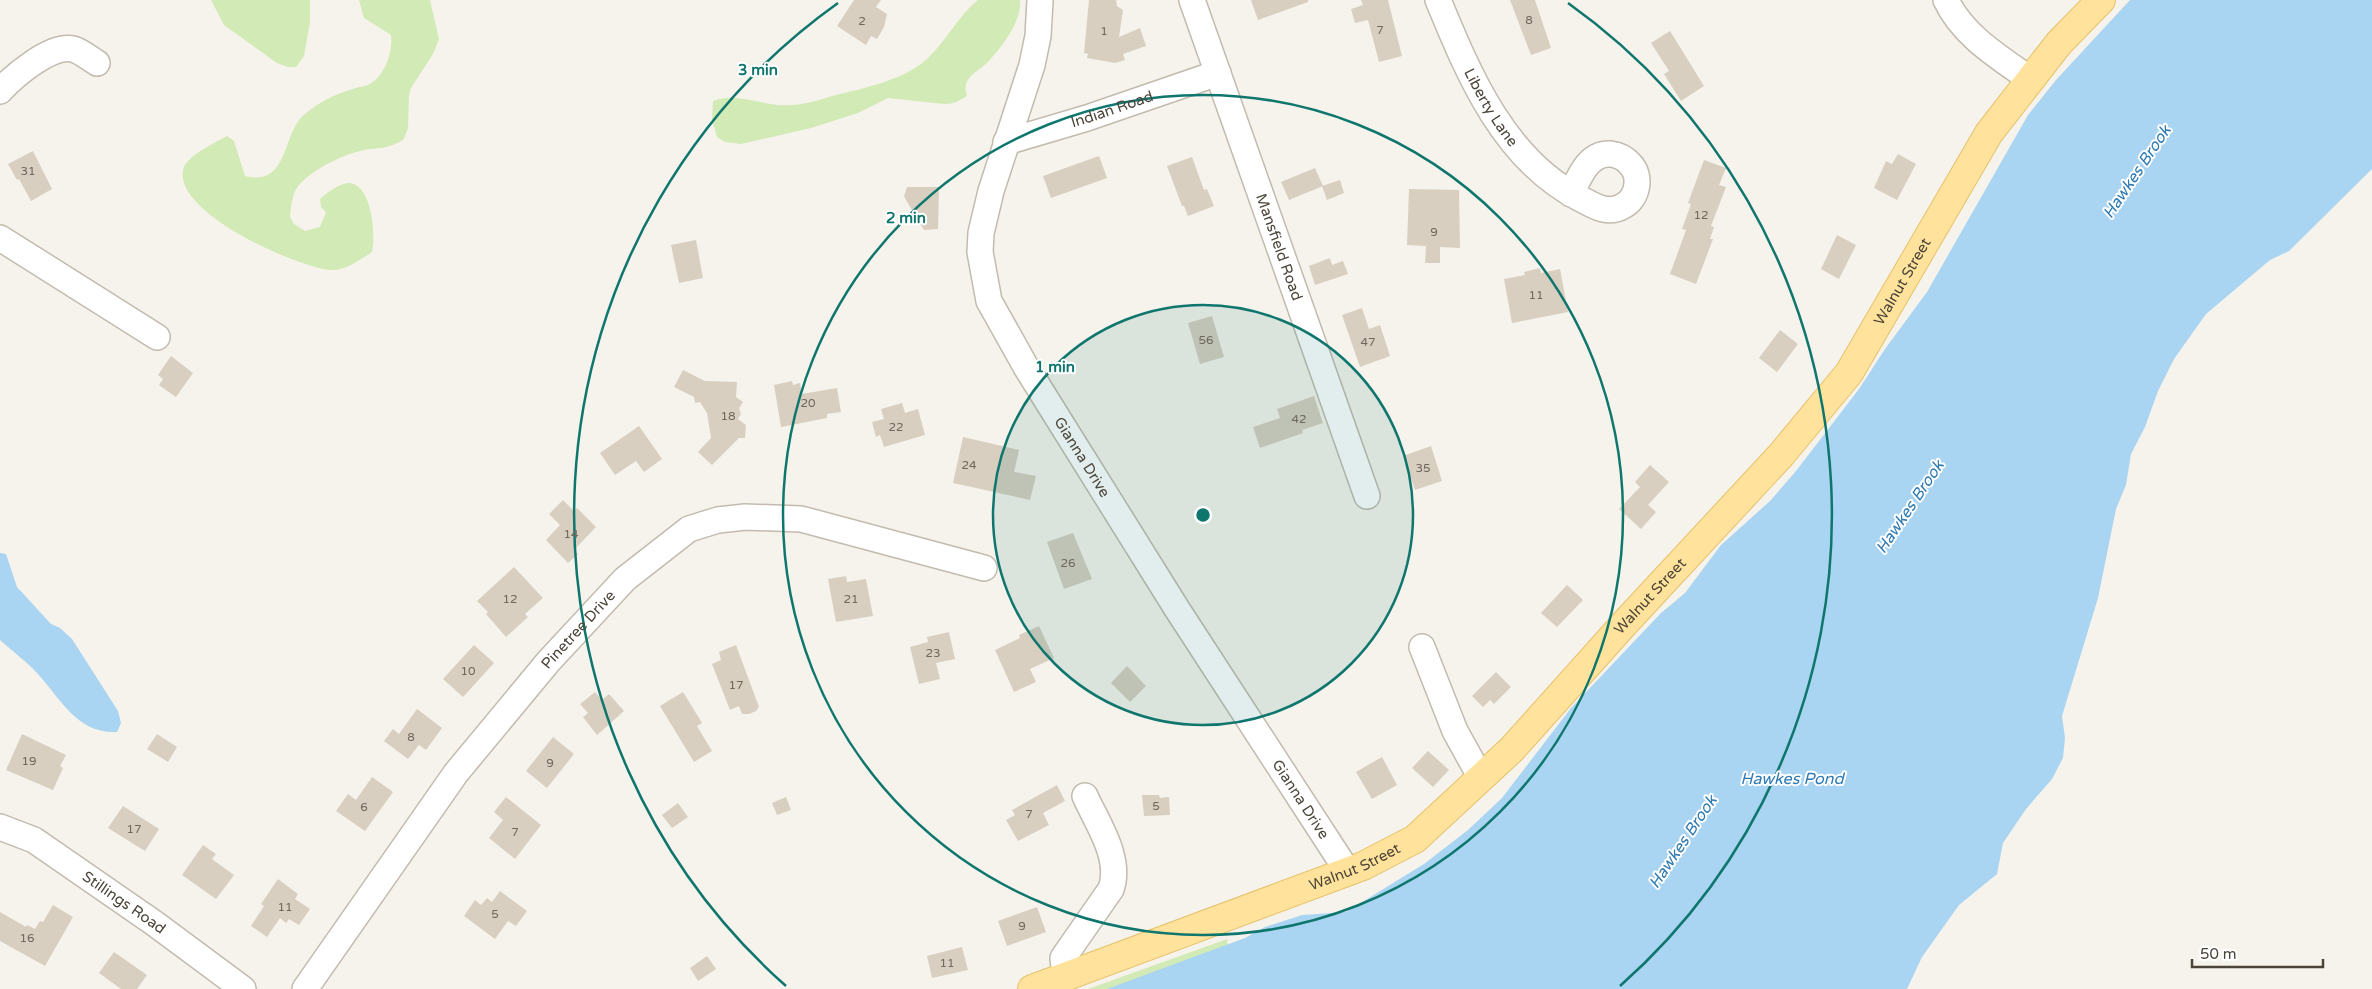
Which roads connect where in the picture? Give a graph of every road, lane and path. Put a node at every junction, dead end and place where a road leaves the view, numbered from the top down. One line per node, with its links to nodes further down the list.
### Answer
1 (1040, 0): 10 (street, Gianna Drive)
2 (1192, 0): 7 (street, Mansfield Road)
3 (1438, 0): 11 (street, Liberty Lane)
4 (1946, 0): 8 (street)
5 (2101, 0): 8 (main road, Walnut Street)
6 (97, 63): 9 (street)
7 (1218, 73): 10 (street, Indian Road); 14 (street, Mansfield Road)
8 (2031, 80): 17 (main road, Walnut Street)
9 (0, 91)
10 (1006, 142): 20 (street, Gianna Drive)
11 (1571, 194)
12 (0, 238): 13 (street)
13 (157, 337)
14 (1367, 496)
15 (984, 568): 23 (street, Pinetree Drive)
16 (1422, 647): 17 (street)
17 (1482, 778): 20 (main road, Walnut Street)
18 (1085, 796): 21 (street)
19 (0, 827): 22 (street, Stillings Road)
20 (1348, 872): 21 (main road, Walnut Street)
21 (1065, 977): 24 (main road, Walnut Street)
22 (243, 989)
23 (305, 989)
24 (1032, 989)

